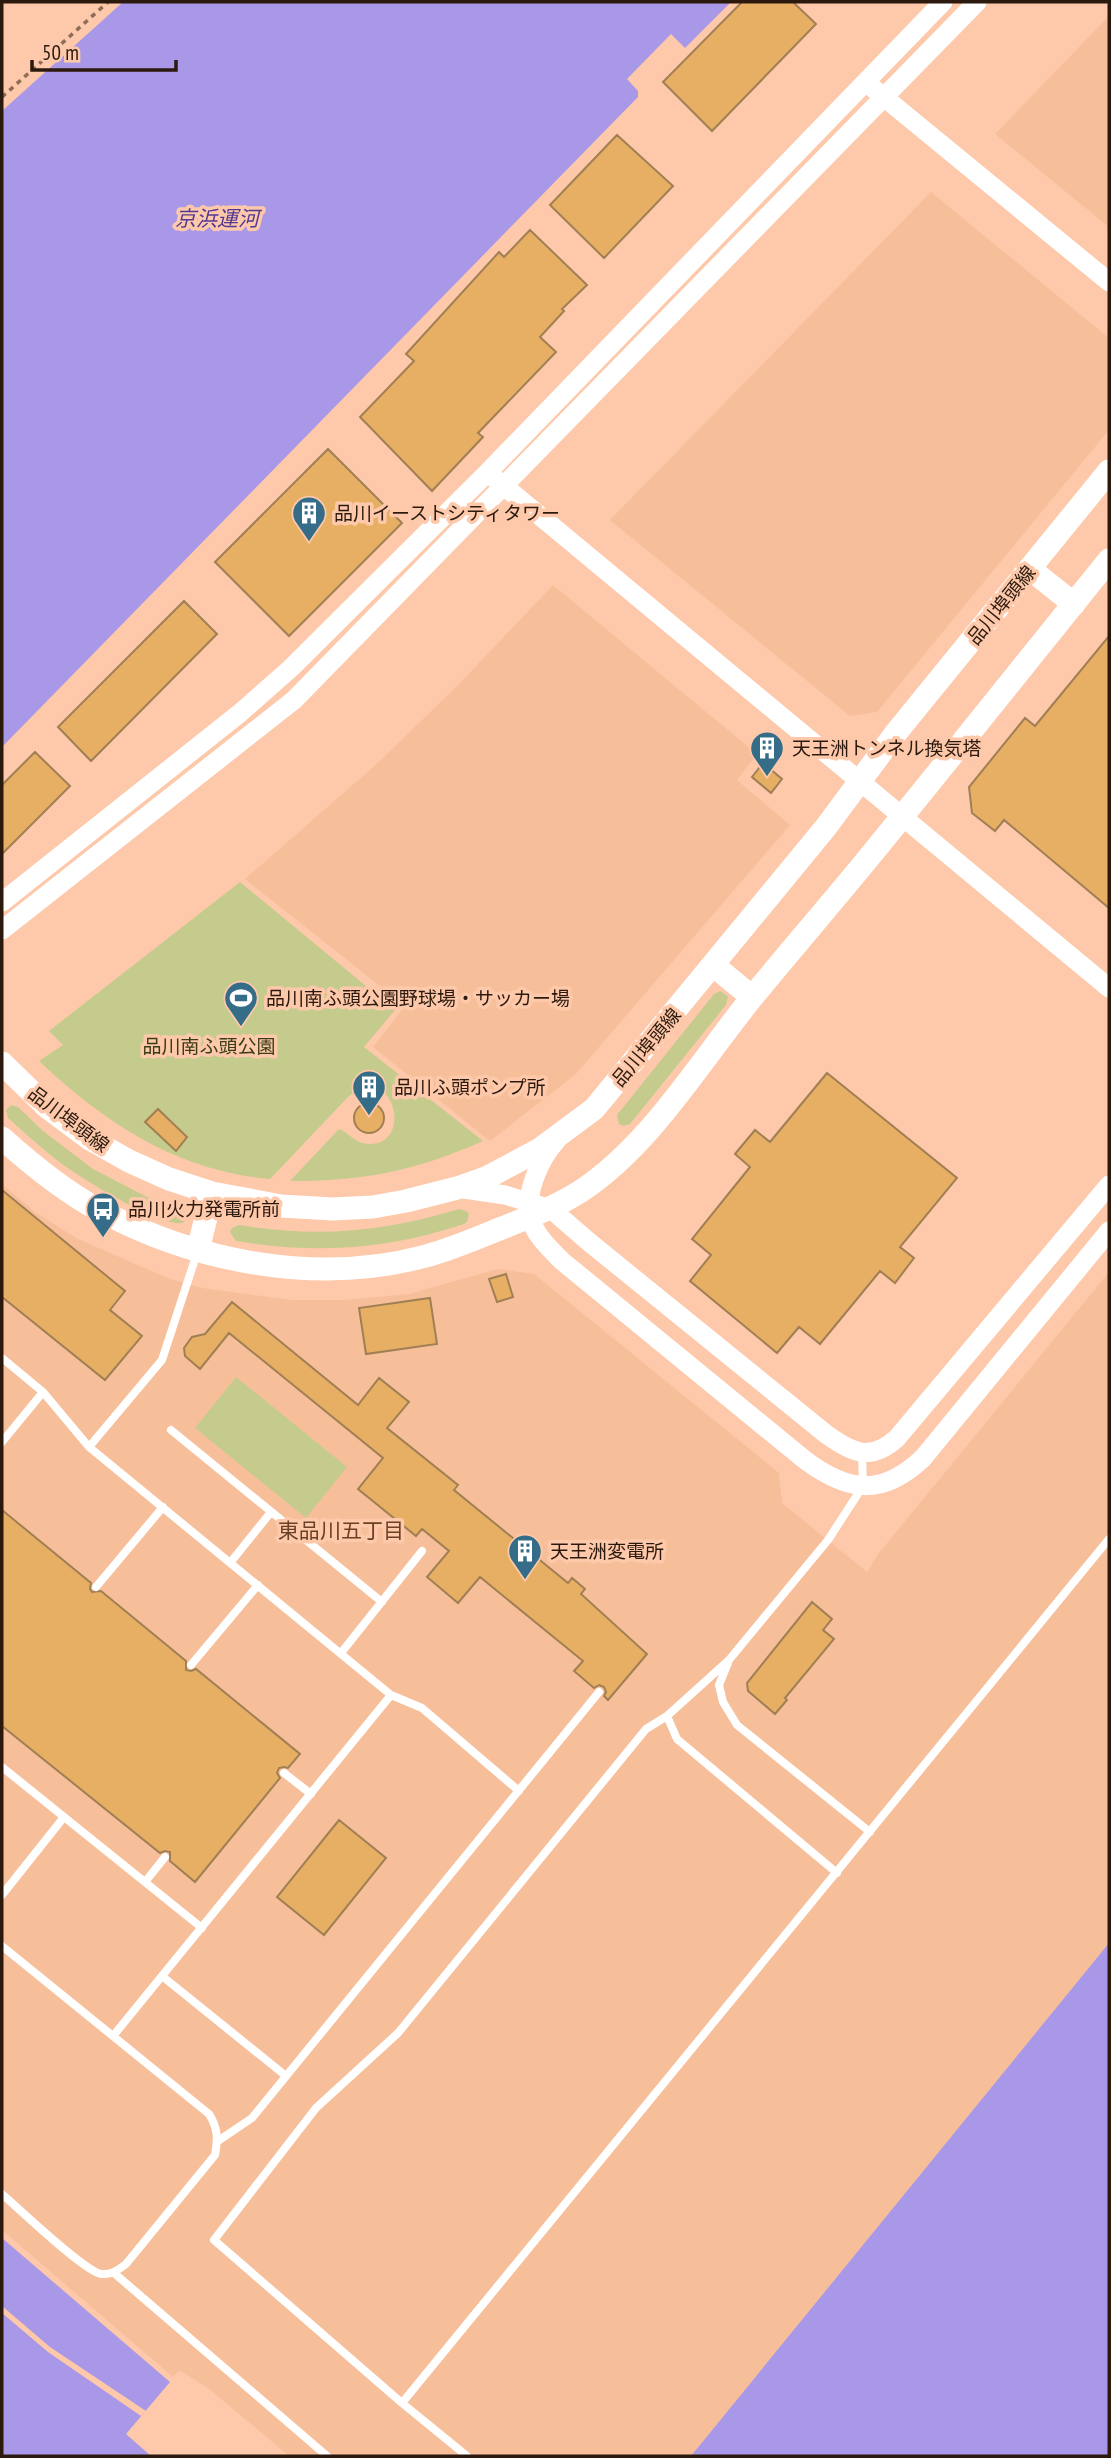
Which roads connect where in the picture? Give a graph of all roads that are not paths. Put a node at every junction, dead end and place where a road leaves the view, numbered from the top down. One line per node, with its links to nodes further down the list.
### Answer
1 (943, 2): 3 (street)
2 (976, 2): 4 (street)
3 (866, 81): 4 (street); 7 (street)
4 (883, 97): 5 (street); 8 (street)
5 (1109, 282)
6 (1109, 471): 10 (main road, 品川埠頭線)
7 (488, 472): 8 (street); 14 (street)
8 (503, 486): 12 (street); 15 (street)
9 (1109, 560): 11 (main road)
10 (1030, 569): 11 (main road); 12 (main road, 品川埠頭線)
11 (1074, 604): 13 (main road)
12 (860, 782): 13 (street); 16 (main road, 品川埠頭線)
13 (902, 816): 17 (street); 18 (main road)
14 (2, 902)
15 (2, 930)
16 (713, 965): 18 (main road); 20 (main road, 品川埠頭線)
17 (1109, 988)
18 (752, 997): 25 (main road)
19 (2, 1063): 24 (main road, 品川埠頭線)
20 (566, 1130): 23 (main road, 品川埠頭線); 25 (street)
21 (2, 1138): 27 (main road)
22 (1109, 1185): 33 (street)
23 (457, 1188): 24 (main road, 品川埠頭線); 25 (street)
24 (212, 1193): 27 (main road)
25 (537, 1209): 27 (main road); 33 (street); 34 (street)
26 (1109, 1231): 34 (street)
27 (198, 1250): 32 (lane)
28 (2, 1358): 29 (lane)
29 (43, 1392): 31 (lane); 32 (lane)
30 (171, 1430): 36 (lane)
31 (2, 1441)
32 (89, 1447): 35 (lane)
33 (862, 1454): 34 (lane)
34 (863, 1486): 44 (lane)
35 (163, 1507): 39 (lane); 41 (lane)
36 (271, 1512): 39 (lane); 42 (lane)
37 (1109, 1539): 54 (lane)
38 (422, 1552): 42 (lane)
39 (230, 1563): 40 (lane)
40 (258, 1585): 43 (lane); 45 (lane)
41 (96, 1587)
42 (382, 1602): 43 (lane)
43 (341, 1653): 47 (lane)
44 (729, 1660): 48 (lane); 54 (lane)
45 (191, 1665)
46 (599, 1692): 51 (lane)
47 (391, 1695): 51 (lane); 52 (lane)
48 (667, 1716): 56 (lane); 67 (lane)
49 (2, 1767): 53 (lane)
50 (284, 1773): 52 (lane)
51 (519, 1791): 63 (lane)
52 (310, 1794): 59 (lane)
53 (64, 1817): 57 (lane); 58 (lane)
54 (870, 1832): 56 (lane)
55 (165, 1857): 57 (lane)
56 (837, 1873): 67 (lane)
57 (145, 1882): 59 (lane)
58 (2, 1895)
59 (202, 1928): 61 (lane)
60 (2, 1945): 62 (lane)
61 (163, 1976): 62 (lane); 63 (lane)
62 (113, 2036): 64 (lane)
63 (286, 2076): 64 (lane)
64 (218, 2141): 66 (lane)
65 (2, 2194): 66 (lane)
66 (114, 2273): 68 (lane)
67 (402, 2403): 69 (lane)
68 (327, 2456)
69 (467, 2456)

